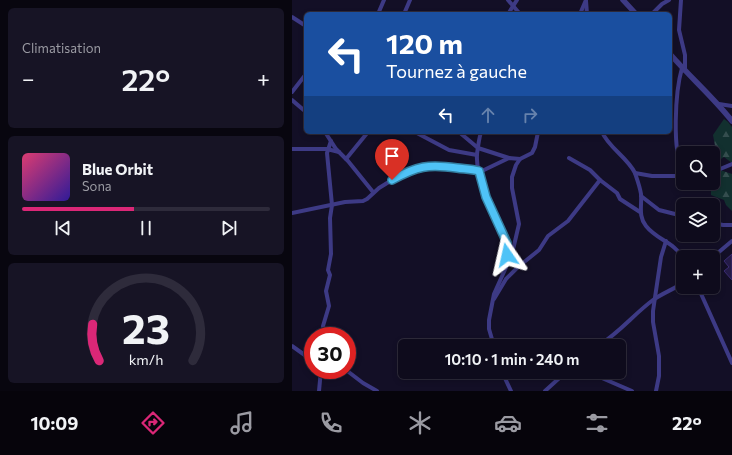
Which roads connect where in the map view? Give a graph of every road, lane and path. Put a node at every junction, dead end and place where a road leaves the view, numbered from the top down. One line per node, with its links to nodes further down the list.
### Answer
1 (384, 0): 12 (street)
2 (410, 0): 13 (street)
3 (508, 0): 11 (street)
4 (517, 0): 11 (street)
5 (586, 0): 16 (street); 17 (street)
6 (623, 0): 18 (street)
7 (657, 0): 10 (street)
8 (669, 0): 10 (street)
9 (681, 0): 23 (street)
10 (662, 4): 19 (street)
11 (513, 6): 14 (street); 15 (street)
12 (379, 12)
13 (405, 12)
14 (509, 12)
15 (518, 12)
16 (581, 12)
17 (587, 12)
18 (634, 12)
19 (654, 12)
20 (292, 17): 21 (street)
21 (304, 25)
22 (672, 56): 23 (street)
23 (684, 70): 27 (street); 41 (street)
24 (304, 77): 25 (street)
25 (292, 92)
26 (292, 100): 30 (street)
27 (719, 104): 29 (street); 32 (street)
28 (292, 105): 30 (street)
29 (732, 106)
30 (299, 107): 31 (street)
31 (304, 111)
32 (732, 121)
33 (326, 134): 40 (street)
34 (366, 134): 49 (street)
35 (419, 134): 46 (street)
36 (461, 134): 42 (street)
37 (481, 134): 42 (street)
38 (538, 134): 50 (street)
39 (603, 134): 54 (street)
40 (331, 142): 44 (street); 45 (street)
41 (677, 146)
42 (478, 148): 46 (street); 47 (street)
43 (292, 149): 44 (street)
44 (327, 149): 45 (street); 59 (street)
45 (340, 152): 49 (street)
46 (477, 155): 53 (street)
47 (509, 158): 50 (street); 53 (street)
48 (569, 158): 56 (street)
49 (346, 159): 57 (street)
50 (520, 159): 69 (street)
51 (732, 164): 52 (street)
52 (720, 169)
53 (479, 171): 57 (street); 69 (street)
54 (635, 173): 55 (street); 58 (street)
55 (676, 176)
56 (600, 180): 60 (street); 73 (street)
57 (373, 192): 59 (street)
58 (640, 196): 60 (street); 62 (street)
59 (332, 205): 61 (street); 74 (street)
60 (640, 212): 65 (street)
61 (292, 213)
62 (676, 214)
63 (720, 224): 64 (street)
64 (732, 225)
65 (666, 241): 67 (street); 72 (street)
66 (732, 241): 68 (street)
67 (677, 250)
68 (720, 251)
69 (504, 271): 73 (street)
70 (676, 288): 72 (street)
71 (701, 294): 79 (street)
72 (655, 298): 76 (street); 91 (street)
73 (492, 302): 75 (street)
74 (323, 327)
75 (492, 339)
76 (608, 339)
77 (292, 346): 78 (street)
78 (304, 355)
79 (732, 363)
80 (356, 377): 87 (street)
81 (320, 379): 86 (street)
82 (505, 379): 88 (street)
83 (558, 379): 85 (street)
84 (604, 379): 90 (street)
85 (547, 389): 89 (street)
86 (319, 391)
87 (377, 391)
88 (511, 391)
89 (554, 391)
90 (632, 391)
91 (656, 391)

